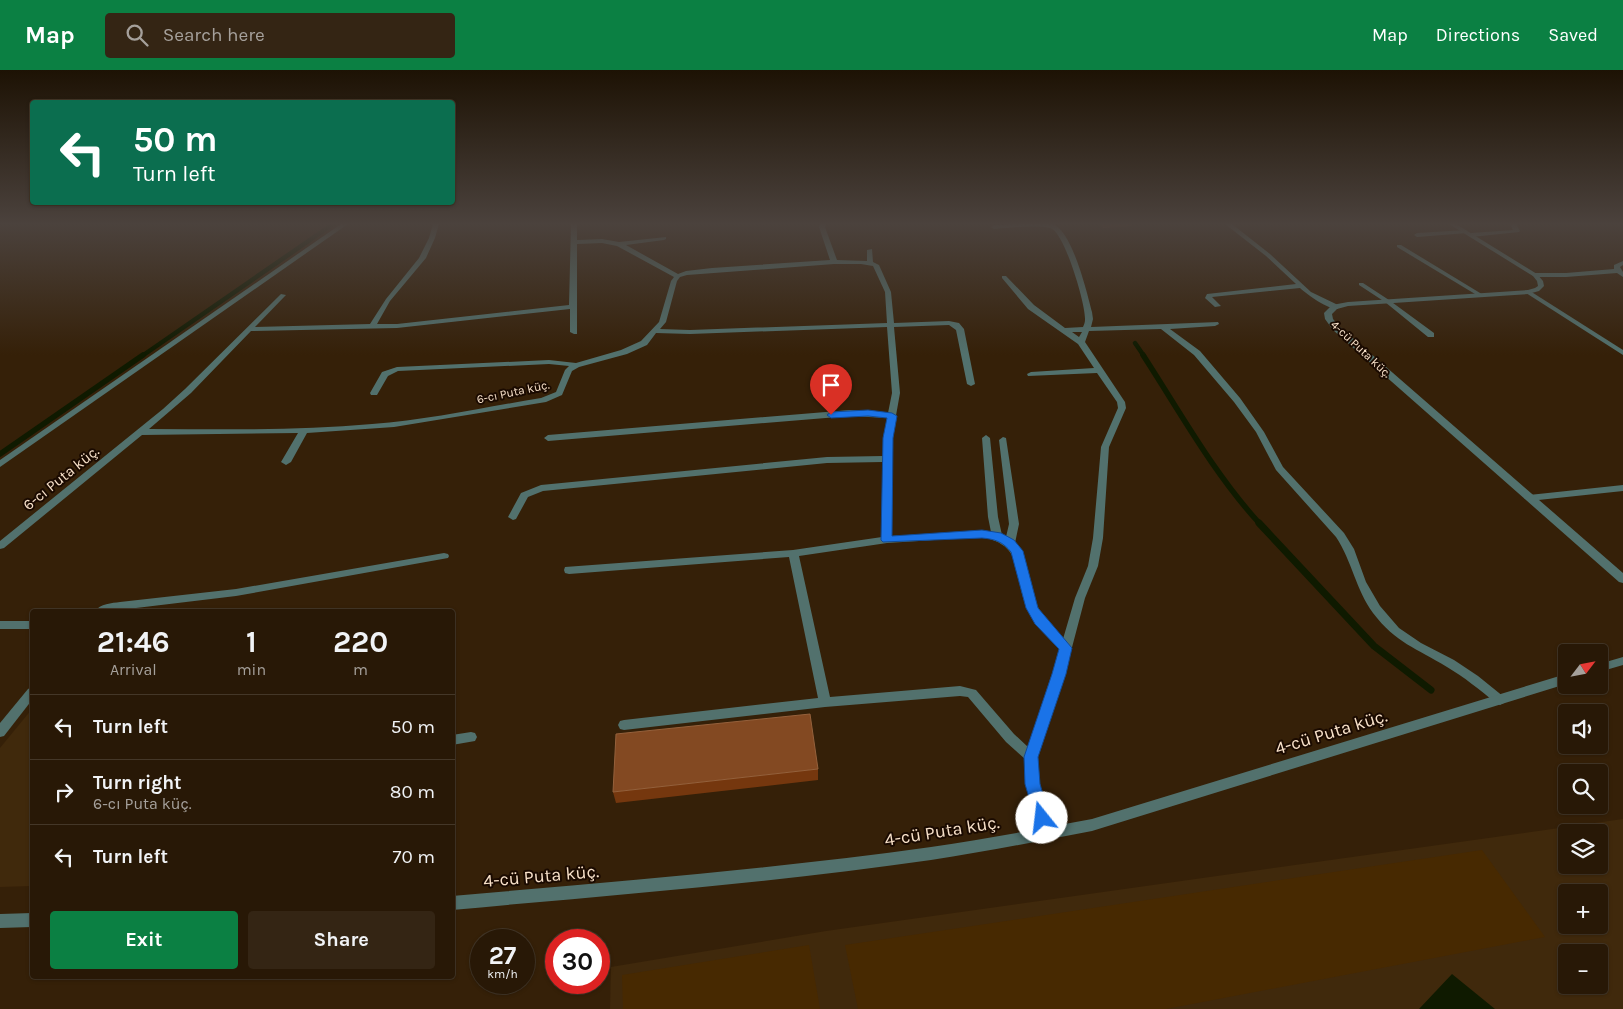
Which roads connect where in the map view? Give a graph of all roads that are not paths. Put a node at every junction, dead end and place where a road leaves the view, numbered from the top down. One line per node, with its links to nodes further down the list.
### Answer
1 (282, 268): 49 (street)
2 (416, 268): 26 (street)
3 (574, 268): 22 (street)
4 (663, 268): 13 (street)
5 (745, 268): 13 (street)
6 (879, 268): 25 (street)
7 (1074, 268): 30 (street)
8 (1282, 268): 16 (street)
9 (1435, 268): 19 (street)
10 (1524, 268): 12 (street)
11 (1620, 273): 12 (street)
12 (1535, 275): 17 (street)
13 (678, 276): 31 (street)
14 (1004, 277): 29 (street)
15 (1360, 284): 20 (street)
16 (1301, 286): 21 (street); 23 (street)
17 (1528, 292): 19 (street, 4-cü Puta küç.); 35 (street)
18 (283, 295): 28 (street, 6-cı Puta küç.)
19 (1482, 296): 20 (street, 4-cü Puta küç.)
20 (1387, 301): 23 (street, 4-cü Puta küç.); 33 (street)
21 (1218, 306)
22 (573, 307): 26 (street); 32 (street)
23 (1335, 307): 51 (street, 4-cü Puta küç.)
24 (1215, 324): 27 (street)
25 (891, 326): 31 (street); 39 (street); 41 (street)
26 (372, 327): 28 (street)
27 (1163, 327): 30 (street); 69 (street)
28 (249, 329): 43 (street, 6-cı Puta küç.)
29 (1064, 330): 30 (street); 34 (street)
30 (1086, 330): 34 (street)
31 (655, 331): 36 (street)
32 (574, 332)
33 (1431, 335)
34 (1081, 342): 37 (street)
35 (1623, 353)
36 (576, 365): 40 (street); 42 (street, 6-cı Puta küç.)
37 (1101, 370): 38 (street); 64 (street)
38 (1032, 374)
39 (971, 384)
40 (374, 393)
41 (892, 416): 44 (street); 47 (street)
42 (304, 430): 43 (street, 6-cı Puta küç.); 48 (street)
43 (140, 432): 56 (street, 6-cı Puta küç.)
44 (548, 438)
45 (986, 438): 53 (street)
46 (1003, 440): 55 (street)
47 (887, 459): 52 (street); 54 (street)
48 (286, 462)
49 (0, 464)
50 (1623, 488): 51 (street)
51 (1529, 498): 60 (street, 4-cü Puta küç.)
52 (513, 517)
53 (997, 536): 54 (street); 55 (street)
54 (887, 540): 57 (street)
55 (1010, 543): 64 (street)
56 (0, 546)
57 (793, 553): 59 (street); 70 (street)
58 (444, 556): 61 (street)
59 (568, 570)
60 (1623, 579)
61 (108, 609)
62 (0, 625): 63 (street)
63 (30, 625)
64 (1065, 648): 75 (street)
65 (1623, 660): 66 (street)
66 (1608, 665)
67 (1558, 682): 69 (street, 4-cü Puta küç.)
68 (30, 694): 72 (street)
69 (1500, 700): 76 (street, 4-cü Puta küç.)
70 (825, 702): 71 (street); 75 (street)
71 (624, 725)
72 (0, 732)
73 (471, 738): 74 (street)
74 (455, 740)
75 (1031, 757): 76 (street)
76 (1047, 834): 77 (street, 4-cü Puta küç.)
77 (455, 903)
78 (30, 920): 79 (street)
79 (0, 921)

